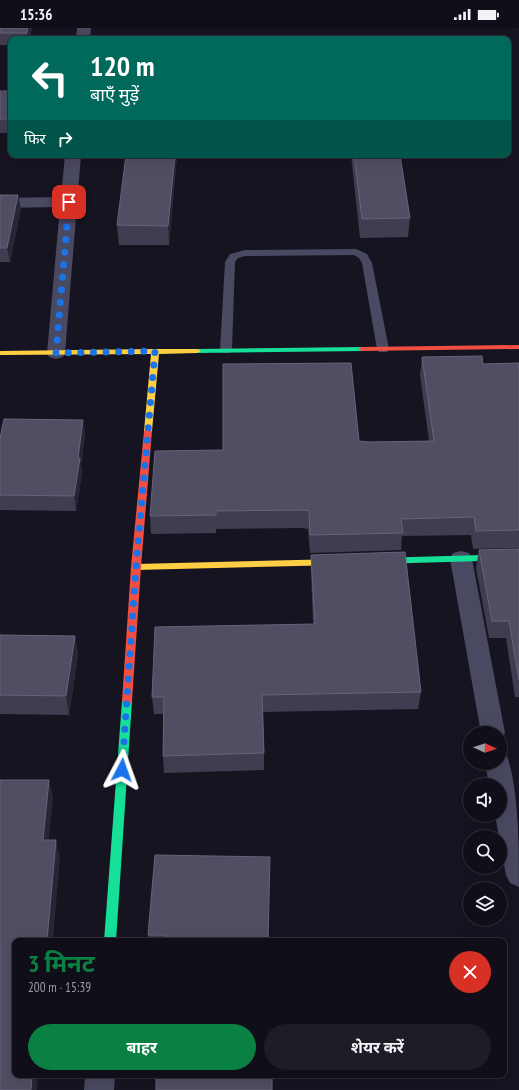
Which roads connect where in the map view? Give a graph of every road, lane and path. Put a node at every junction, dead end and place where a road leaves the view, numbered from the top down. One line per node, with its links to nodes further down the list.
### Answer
1 (73, 158): 2 (street)
2 (69, 202): 3 (street); 9 (street)
3 (0, 203)
4 (519, 347): 5 (street)
5 (383, 349): 6 (street); 6 (lane)
6 (226, 350): 7 (street)
7 (155, 351): 9 (street); 14 (street)
8 (0, 353): 9 (street)
9 (56, 353)
10 (519, 557): 11 (street)
11 (461, 558): 13 (street); 15 (street)
12 (350, 561): 14 (street)
13 (366, 561)
14 (136, 567): 18 (street)
15 (492, 726)
16 (499, 770): 17 (street)
17 (519, 875)
18 (110, 938)
19 (100, 1078): 20 (street)
20 (99, 1090)

